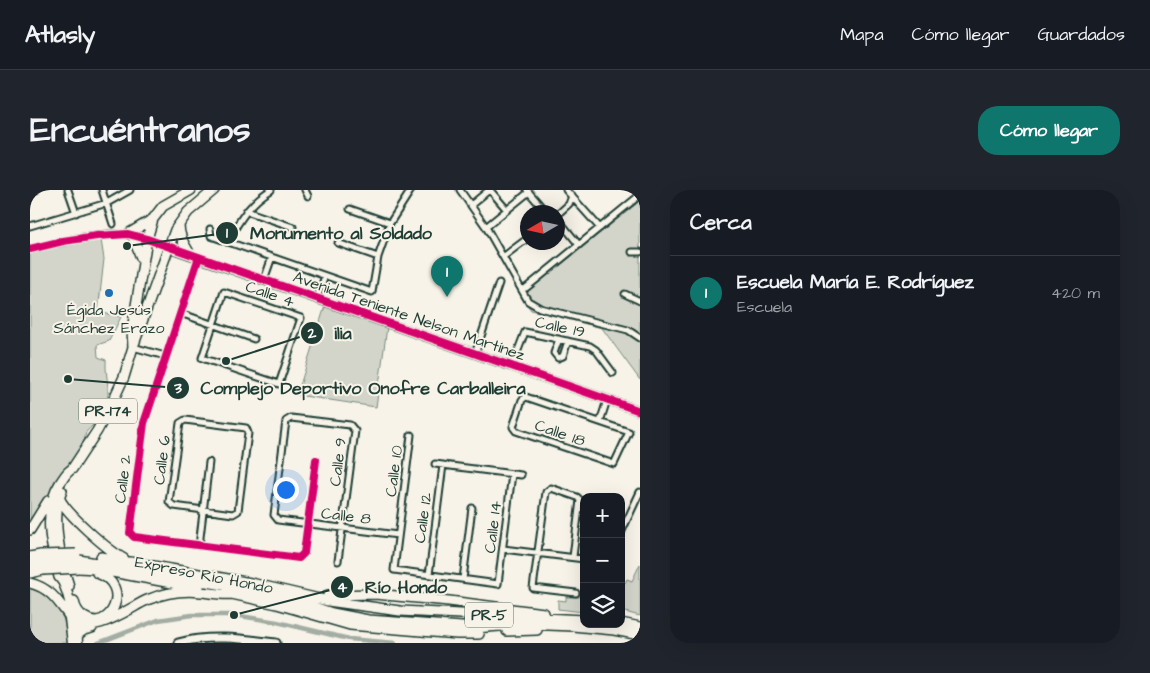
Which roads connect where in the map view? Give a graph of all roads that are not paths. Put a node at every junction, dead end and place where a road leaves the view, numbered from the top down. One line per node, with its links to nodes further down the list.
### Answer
1 (36, 190): 15 (street)
2 (68, 190): 27 (street)
3 (102, 190): 20 (street)
4 (130, 190): 20 (street)
5 (191, 190): 28 (highway, PR-174)
6 (208, 190): 19 (highway)
7 (214, 190): 19 (highway, PR-174)
8 (271, 190): 26 (street)
9 (305, 190): 17 (street)
10 (412, 190): 29 (street)
11 (460, 190): 21 (street)
12 (490, 190): 21 (street); 25 (street)
13 (566, 190): 18 (street)
14 (528, 191): 22 (street); 25 (street)
15 (30, 192)
16 (640, 195): 36 (street)
17 (308, 196)
18 (572, 196): 23 (street); 36 (street)
19 (200, 202): 31 (highway, PR-174)
20 (107, 204): 27 (street); 30 (street)
21 (471, 205): 34 (street)
22 (540, 205)
23 (565, 208)
24 (350, 210): 29 (street)
25 (507, 210): 34 (street)
26 (246, 211): 33 (street); 40 (street)
27 (76, 213): 32 (street)
28 (153, 219): 38 (highway); 39 (highway, PR-174)
29 (390, 223): 51 (street)
30 (113, 224)
31 (179, 225): 44 (highway, PR-174); 48 (highway)
32 (30, 226)
33 (293, 227)
34 (486, 227): 52 (street)
35 (565, 228): 43 (street)
36 (600, 228): 43 (street)
37 (210, 229): 40 (street)
38 (130, 234): 39 (street); 45 (street); 53 (highway)
39 (147, 239): 44 (street); 53 (highway, PR-174)
40 (227, 242): 50 (street)
41 (338, 243): 51 (street)
42 (520, 244): 52 (street)
43 (579, 245): 57 (street)
44 (168, 247): 48 (street, Avenida Teniente Nelson Martínez); 67 (highway, PR-174)
45 (30, 249)
46 (632, 252): 47 (street)
47 (640, 252)
48 (190, 254): 49 (street, Avenida Teniente Nelson Martínez)
49 (199, 257): 55 (street, Avenida Teniente Nelson Martínez); 61 (street, Calle 2)
50 (272, 257): 54 (street); 55 (street)
51 (378, 257): 54 (street)
52 (503, 257): 57 (street)
53 (143, 263): 67 (highway, PR-174)
54 (325, 276): 59 (street)
55 (264, 280): 59 (street, Avenida Teniente Nelson Martínez)
56 (499, 283): 68 (street)
57 (523, 289): 63 (street)
58 (625, 294): 60 (street)
59 (317, 298): 68 (street, Avenida Teniente Nelson Martínez)
60 (640, 301)
61 (180, 313): 62 (street); 69 (street, Calle 2)
62 (213, 325): 62 (street, Calle 4); 64 (street)
63 (640, 338)
64 (254, 339)
65 (559, 339): 66 (street, Calle 19); 66 (street); 70 (street, Calle 19)
66 (568, 341): 71 (street, Calle 19)
67 (133, 347): 69 (street); 83 (highway, PR-174)
68 (475, 354): 70 (street, Avenida Teniente Nelson Martínez)
69 (165, 356): 95 (street, Calle 2)
70 (512, 366): 72 (street, Avenida Teniente Nelson Martínez)
71 (613, 373)
72 (608, 400): 73 (street, Avenida Teniente Nelson Martínez); 74 (street, Calle 18)
73 (640, 411)
74 (600, 422): 74 (street, Calle 18)
75 (411, 435): 94 (street, Calle 10)
76 (316, 460): 90 (street)
77 (209, 462): 86 (street)
78 (435, 464): 79 (street)
79 (443, 465): 80 (street); 108 (street, Calle 12)
80 (512, 474): 81 (street); 96 (street, Calle 14)
81 (521, 475)
82 (640, 492): 91 (street)
83 (57, 496): 87 (highway); 88 (highway, PR-174); 89 (highway)
84 (276, 503): 90 (street, Calle 8); 92 (street, Calle 9)
85 (472, 508): 110 (street)
86 (203, 510): 86 (street, Calle 6); 95 (street)
87 (70, 513): 88 (highway); 104 (highway)
88 (53, 517): 89 (highway); 97 (highway, PR-174)
89 (38, 518): 93 (highway)
90 (308, 524): 92 (street, Calle 8); 95 (street, Calle 2)
91 (625, 524)
92 (342, 528): 94 (street, Calle 8); 103 (street, Calle 9)
93 (30, 530)
94 (398, 535): 108 (street, Calle 10)
95 (199, 546)
96 (503, 549): 98 (street); 110 (street, Calle 14)
97 (57, 550): 109 (highway); 115 (highway)
98 (538, 553): 100 (street); 100 (street); 113 (street)
99 (30, 557): 105 (highway, Expreso Río Hondo / PR-5)
100 (574, 557): 101 (street)
101 (580, 558)
102 (78, 560): 104 (highway, Expreso Río Hondo / PR-5); 105 (highway, Expreso Río Hondo / PR-5, bridge); 105 (highway, Expreso Río Hondo / PR-5, bridge); 114 (highway, Expreso Río Hondo / PR-5); 115 (highway); 125 (highway)
103 (338, 561)
104 (131, 562): 112 (highway, Expreso Río Hondo / PR-5)
105 (42, 563): 106 (highway); 107 (highway, Expreso Río Hondo / PR-5)
106 (30, 566)
107 (30, 573)
108 (428, 575): 110 (street)
109 (59, 577): 118 (main road); 122 (highway)
110 (463, 579)
111 (30, 583): 118 (highway)
112 (278, 588): 117 (highway, Expreso Río Hondo / PR-5); 119 (highway)
113 (576, 593)
114 (232, 594): 116 (highway); 128 (highway, Expreso Río Hondo / PR-5)
115 (75, 608): 122 (main road)
116 (131, 609): 122 (highway); 126 (highway)
117 (428, 613): 120 (highway, Expreso Río Hondo / PR-5); 121 (highway)
118 (69, 616): 126 (main road)
119 (580, 621)
120 (580, 621)
121 (580, 621)
122 (78, 622): 126 (main road)
123 (618, 628): 124 (highway)
124 (640, 631)
125 (640, 635)
126 (75, 639)
127 (227, 640): 129 (street); 130 (street)
128 (640, 640)
129 (189, 642): 131 (street)
130 (265, 642): 132 (street)
131 (178, 643)
132 (276, 643)

